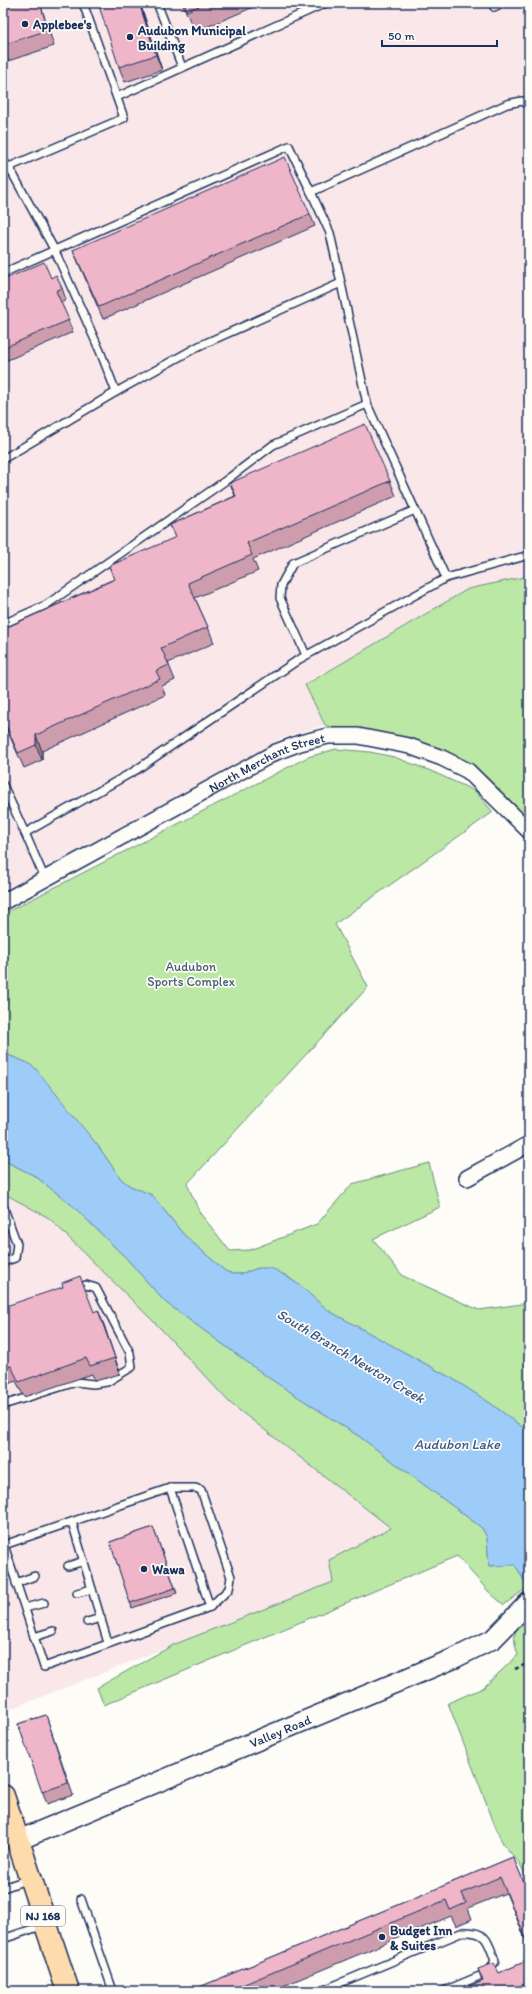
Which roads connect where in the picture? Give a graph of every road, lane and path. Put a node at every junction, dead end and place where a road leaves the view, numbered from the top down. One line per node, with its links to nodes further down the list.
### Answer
1 (83, 3): 7 (lane)
2 (157, 3): 6 (lane)
3 (326, 3): 6 (lane)
4 (503, 3): 5 (lane)
5 (494, 7)
6 (182, 67): 7 (lane)
7 (116, 97): 10 (lane)
8 (529, 105): 11 (lane)
9 (3, 162): 10 (lane)
10 (6, 168): 12 (lane)
11 (311, 192): 12 (lane); 14 (lane)
12 (55, 251): 13 (lane); 15 (lane)
13 (3, 273)
14 (341, 283): 15 (lane); 16 (lane)
15 (116, 392): 17 (lane)
16 (367, 404): 18 (lane); 21 (lane)
17 (3, 459)
18 (415, 510): 20 (lane); 22 (lane)
19 (529, 555): 20 (lane)
20 (446, 578): 22 (lane)
21 (3, 624)
22 (306, 655): 25 (lane)
23 (3, 785): 25 (lane)
24 (529, 831): 26 (street, North Merchant Street)
25 (25, 833): 26 (lane)
26 (44, 879): 27 (street, North Merchant Street)
27 (3, 902)
28 (529, 1144): 29 (street)
29 (467, 1178)
30 (3, 1206): 31 (lane)
31 (3, 1262)
32 (70, 1290): 33 (lane)
33 (3, 1405)
34 (170, 1488): 35 (lane); 45 (lane); 45 (lane)
35 (72, 1522): 36 (lane); 37 (lane)
36 (3, 1546): 40 (lane)
37 (84, 1561): 38 (lane); 41 (lane)
38 (68, 1566)
39 (35, 1576): 40 (lane)
40 (16, 1583): 46 (lane)
41 (92, 1589): 42 (lane); 47 (lane)
42 (77, 1593)
43 (44, 1603): 46 (lane)
44 (526, 1604): 56 (street, Valley Road)
45 (210, 1607): 51 (lane)
46 (24, 1608): 50 (lane)
47 (101, 1618): 48 (lane); 51 (lane)
48 (87, 1622)
49 (53, 1631): 50 (lane)
50 (34, 1637): 51 (lane)
51 (108, 1643)
52 (529, 1663): 53 (path)
53 (515, 1669)
54 (3, 1796): 55 (main road, NJ 168)
55 (7, 1822): 56 (main road, NJ 168)
56 (19, 1840): 57 (main road, NJ 168)
57 (31, 1878): 58 (lane); 60 (main road, NJ 168)
58 (3, 1888)
59 (81, 1899): 64 (lane)
60 (46, 1925): 61 (lane); 63 (main road, NJ 168)
61 (3, 1938)
62 (332, 1989): 65 (lane); 66 (lane)
63 (68, 1991)
64 (113, 1991)
65 (321, 1991)
66 (444, 1991)

